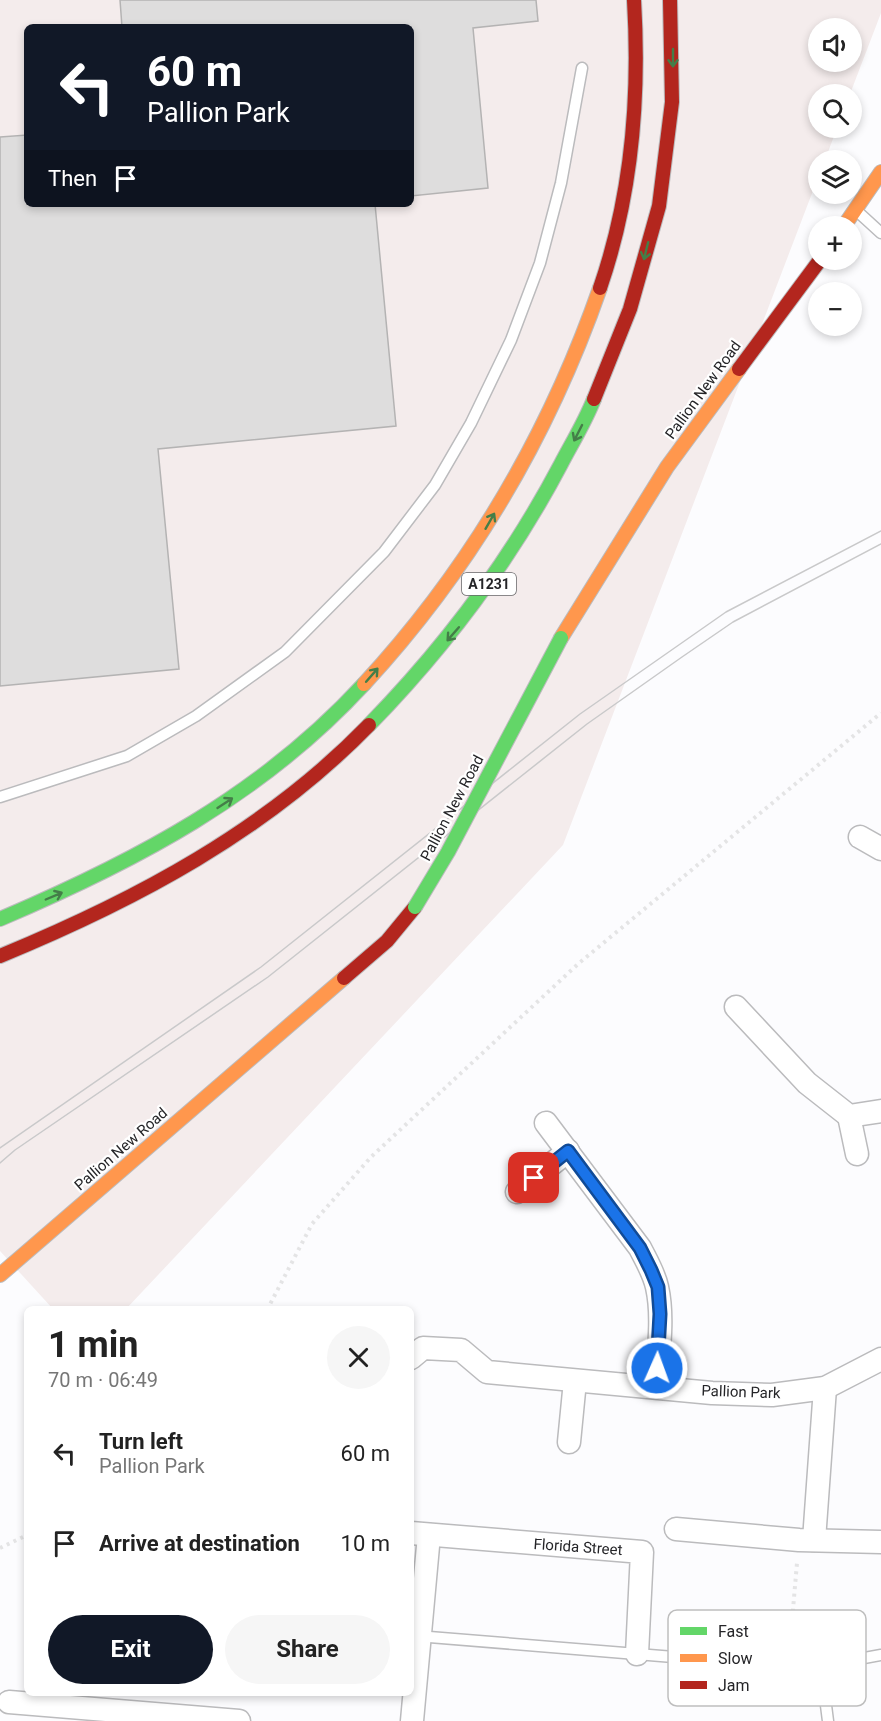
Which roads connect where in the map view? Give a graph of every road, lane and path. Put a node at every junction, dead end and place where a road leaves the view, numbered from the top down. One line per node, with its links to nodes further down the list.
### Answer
1 (634, 0): 13 (main road, A1231, one-way to 1)
2 (670, 0): 14 (main road, A1231, one-way to 14)
3 (582, 68): 10 (lane)
4 (881, 172): 5 (main road)
5 (856, 210): 6 (main road); 7 (lane)
6 (852, 216)
7 (881, 233)
8 (813, 270): 22 (main road, Pallion New Road, bridge)
9 (881, 713): 23 (path)
10 (0, 797)
11 (860, 837): 12 (street)
12 (881, 849)
13 (0, 919)
14 (0, 956)
15 (736, 1007): 17 (street)
16 (881, 1111): 17 (street)
17 (849, 1116): 20 (street)
18 (546, 1123): 19 (street)
19 (568, 1151): 21 (street); 27 (street)
20 (857, 1154)
21 (516, 1192)
22 (0, 1275)
23 (269, 1306)
24 (414, 1356): 26 (street, Pallion Park)
25 (881, 1359): 28 (street, Pallion Park)
26 (575, 1381): 27 (street, Pallion Park); 29 (street)
27 (656, 1387): 28 (street, Pallion Park)
28 (825, 1388): 33 (street)
29 (568, 1442)
30 (676, 1529): 33 (street)
31 (420, 1534): 37 (street); 38 (street, Florida Street)
32 (24, 1536): 35 (path)
33 (806, 1540): 34 (street); 36 (path)
34 (881, 1542)
35 (0, 1548)
36 (794, 1610)
37 (416, 1636): 38 (lane); 42 (street)
38 (637, 1654): 40 (lane)
39 (881, 1655): 41 (lane)
40 (668, 1657)
41 (866, 1658)
42 (414, 1678)
43 (24, 1688): 46 (street)
44 (413, 1696): 48 (street)
45 (826, 1706): 49 (lane)
46 (5, 1707): 47 (street)
47 (239, 1721)
48 (412, 1721)
49 (828, 1721)

